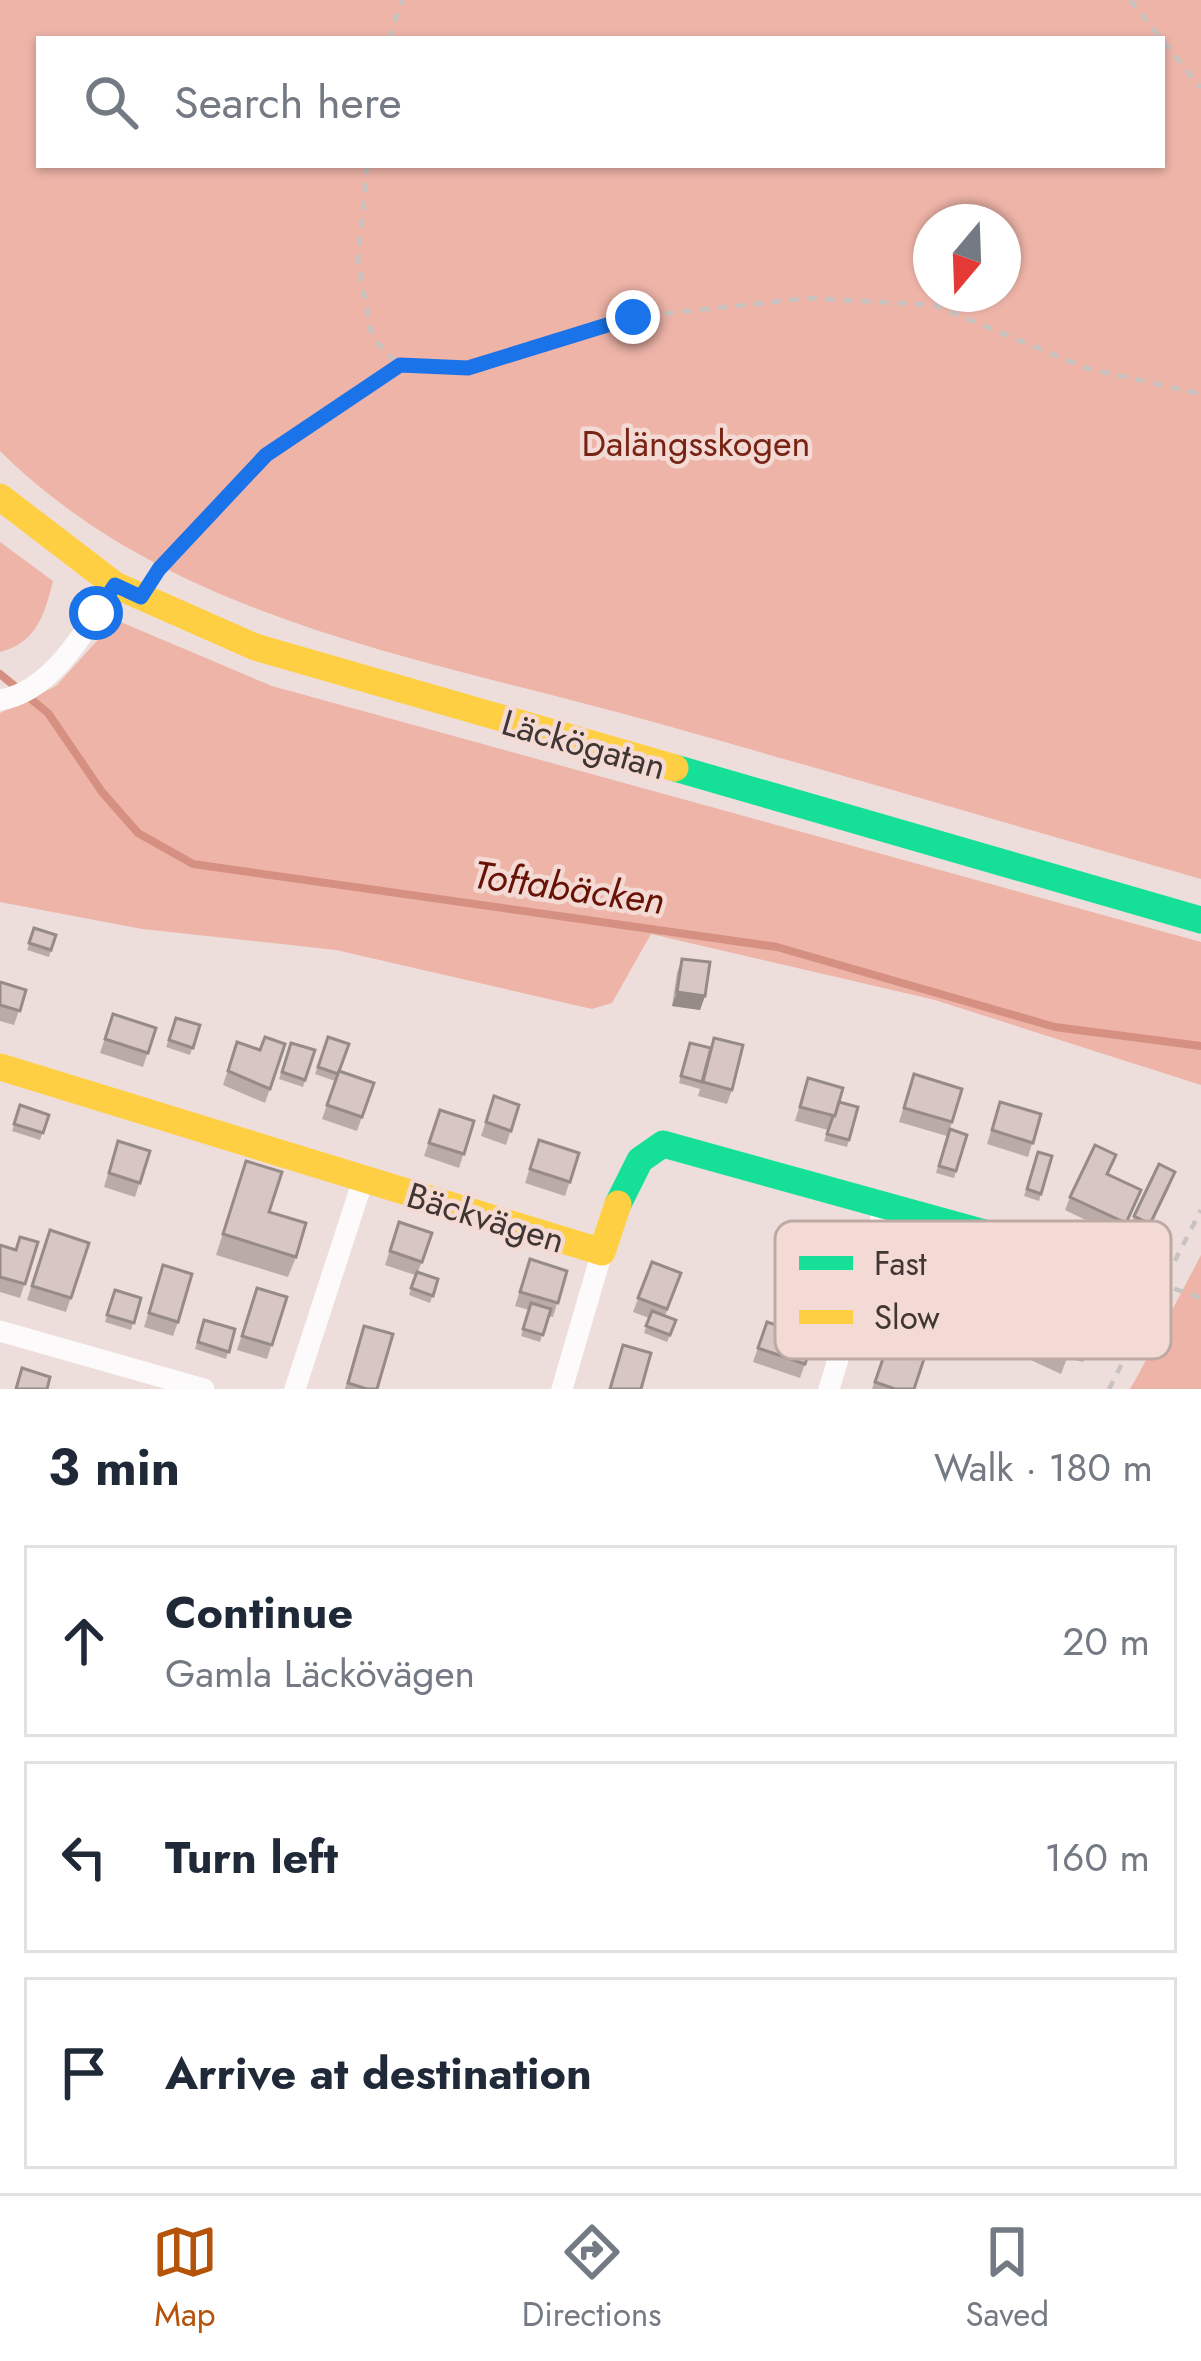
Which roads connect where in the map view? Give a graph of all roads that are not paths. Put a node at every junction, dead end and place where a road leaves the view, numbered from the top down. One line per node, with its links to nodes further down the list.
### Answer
1 (0, 497): 2 (main road, Läckögatan)
2 (115, 585): 3 (street); 4 (main road, Läckögatan)
3 (0, 700)
4 (1201, 920)
5 (0, 1067): 6 (main road, Bäckvägen)
6 (363, 1180): 10 (main road, Bäckvägen); 14 (street)
7 (885, 1205): 8 (street); 9 (main road, Bäckvägen); 10 (main road, Bäckvägen)
8 (880, 1221)
9 (942, 1221)
10 (602, 1252): 15 (street)
11 (0, 1331): 13 (street)
12 (838, 1359): 16 (street)
13 (204, 1389)
14 (295, 1389)
15 (562, 1389)
16 (829, 1389)

